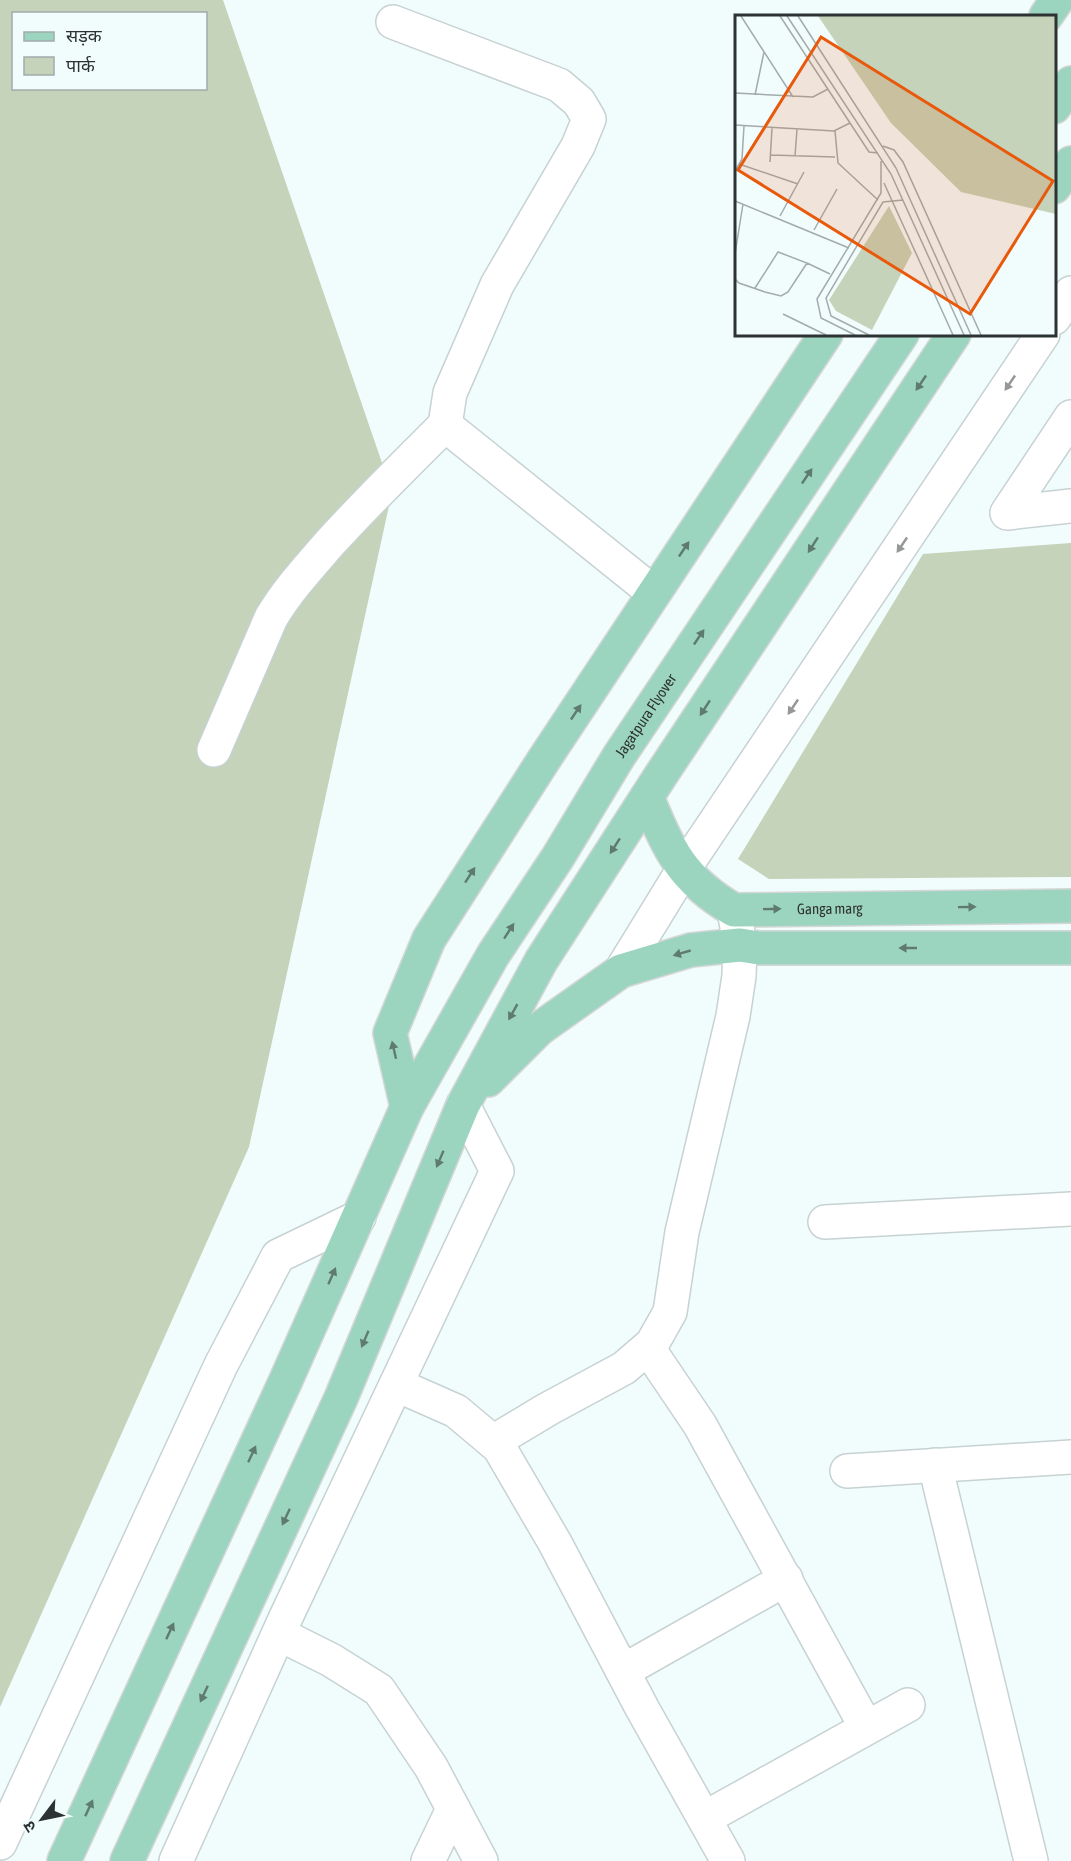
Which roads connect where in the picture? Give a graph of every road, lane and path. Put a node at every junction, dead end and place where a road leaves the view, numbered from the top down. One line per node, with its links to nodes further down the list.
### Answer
1 (1057, 0): 2 (main road)
2 (1047, 15)
3 (393, 22): 15 (street)
4 (1071, 83): 5 (main road)
5 (1056, 104)
6 (1071, 163): 7 (main road)
7 (1056, 184)
8 (1071, 293): 9 (street)
9 (1056, 315)
10 (825, 336): 17 (main road, one-way to 10)
11 (901, 336): 27 (main road, Jagatpura Flyover, one-way to 11)
12 (953, 336): 19 (main road, one-way to 19)
13 (1042, 336): 20 (street, one-way to 20)
14 (1071, 417): 16 (street)
15 (445, 424): 17 (street); 18 (street)
16 (1071, 506)
17 (654, 593): 27 (main road, one-way to 17)
18 (214, 750)
19 (654, 786): 20 (main road); 26 (main road, one-way to 26)
20 (683, 870): 22 (main road); 25 (street)
21 (1071, 906): 22 (main road, Ganga marg, one-way to 21)
22 (734, 910): 23 (street)
23 (740, 945): 24 (main road, one-way to 23); 25 (main road, one-way to 25); 31 (street)
24 (1071, 948)
25 (621, 971): 26 (main road)
26 (463, 1105): 32 (street); 46 (main road, one-way to 46)
27 (407, 1107): 29 (main road, Jagatpura Flyover)
28 (1071, 1209): 30 (street)
29 (359, 1216): 44 (street); 45 (main road, Jagatpura Flyover, one-way to 29)
30 (825, 1222)
31 (648, 1348): 33 (street); 37 (street)
32 (397, 1385): 33 (street); 38 (street)
33 (493, 1442): 39 (street)
34 (1071, 1457): 35 (street)
35 (935, 1465): 36 (street); 51 (street)
36 (847, 1472)
37 (786, 1579): 39 (street); 41 (street)
38 (279, 1634): 42 (street); 47 (street)
39 (623, 1671): 43 (street)
40 (908, 1706): 41 (street)
41 (866, 1728): 43 (street)
42 (453, 1809): 48 (street); 49 (street)
43 (705, 1818): 50 (street)
44 (0, 1843)
45 (64, 1861)
46 (127, 1861)
47 (176, 1861)
48 (428, 1861)
49 (481, 1861)
50 (729, 1861)
51 (1031, 1861)

